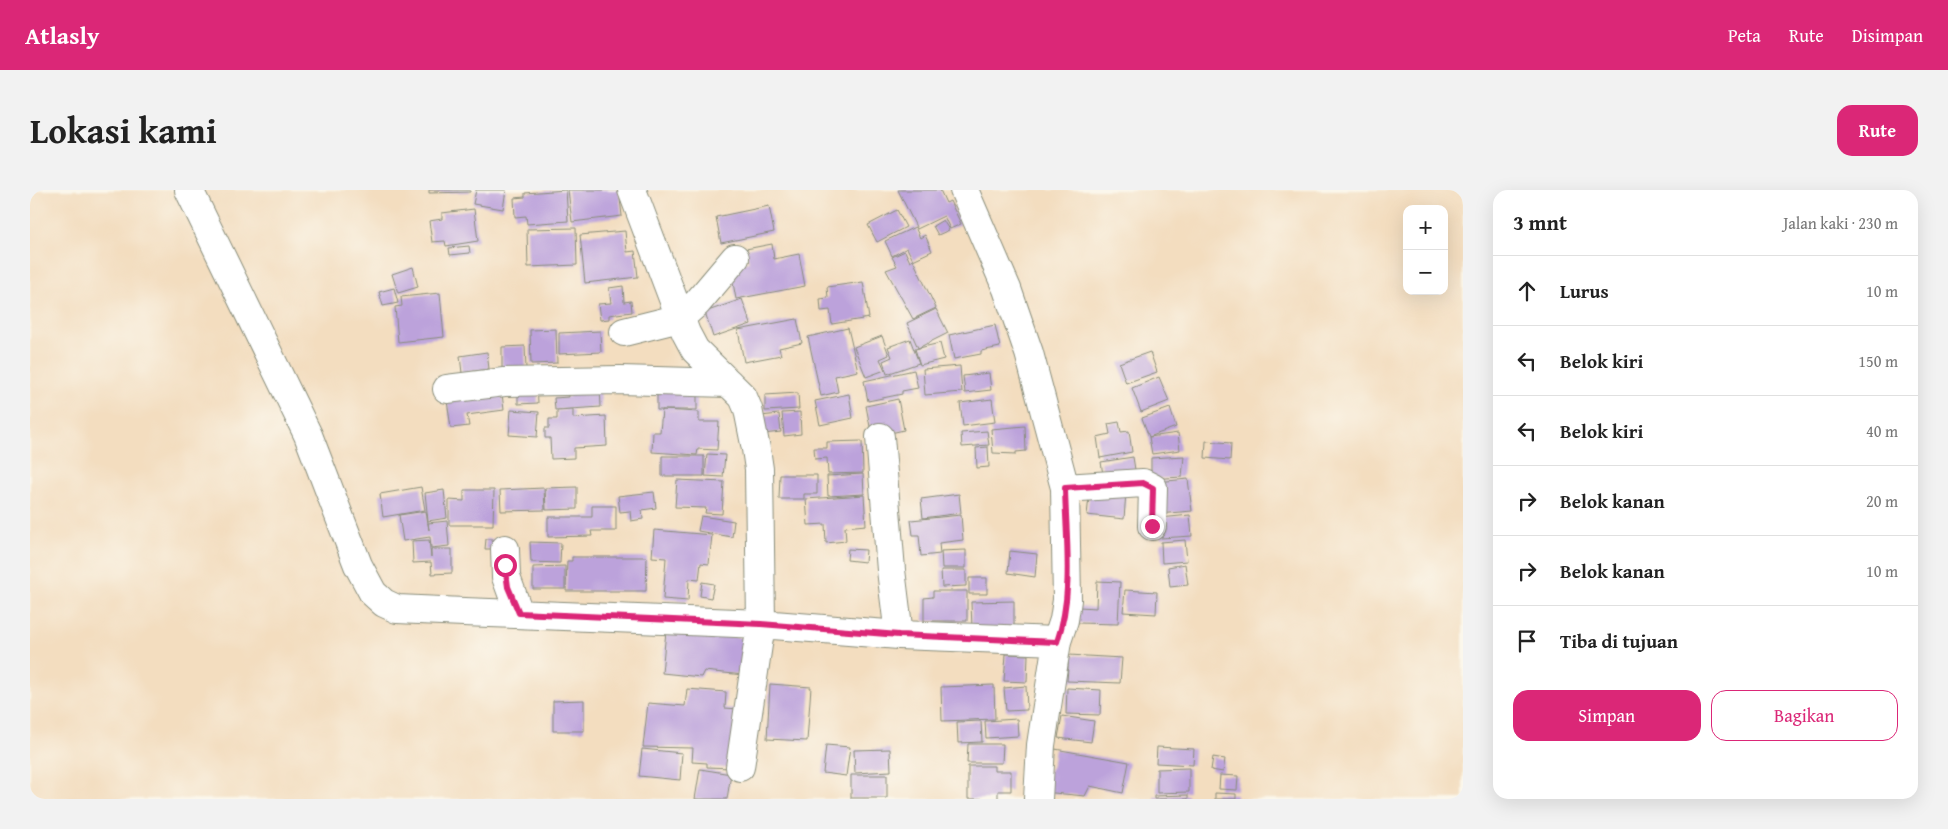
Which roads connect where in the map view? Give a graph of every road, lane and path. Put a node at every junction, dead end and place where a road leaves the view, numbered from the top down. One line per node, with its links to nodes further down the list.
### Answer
1 (189, 190): 13 (street)
2 (632, 190): 5 (street)
3 (964, 190): 10 (street)
4 (735, 258): 5 (street)
5 (680, 318): 6 (street); 7 (street)
6 (624, 332)
7 (729, 383): 8 (street); 14 (street)
8 (447, 389)
9 (880, 437): 15 (street)
10 (1065, 488): 11 (street); 16 (street)
11 (1152, 526)
12 (505, 549): 13 (street)
13 (519, 613): 14 (street)
14 (761, 624): 15 (street); 17 (street)
15 (899, 635): 16 (street)
16 (1057, 642): 18 (street)
17 (740, 768)
18 (1038, 799)

